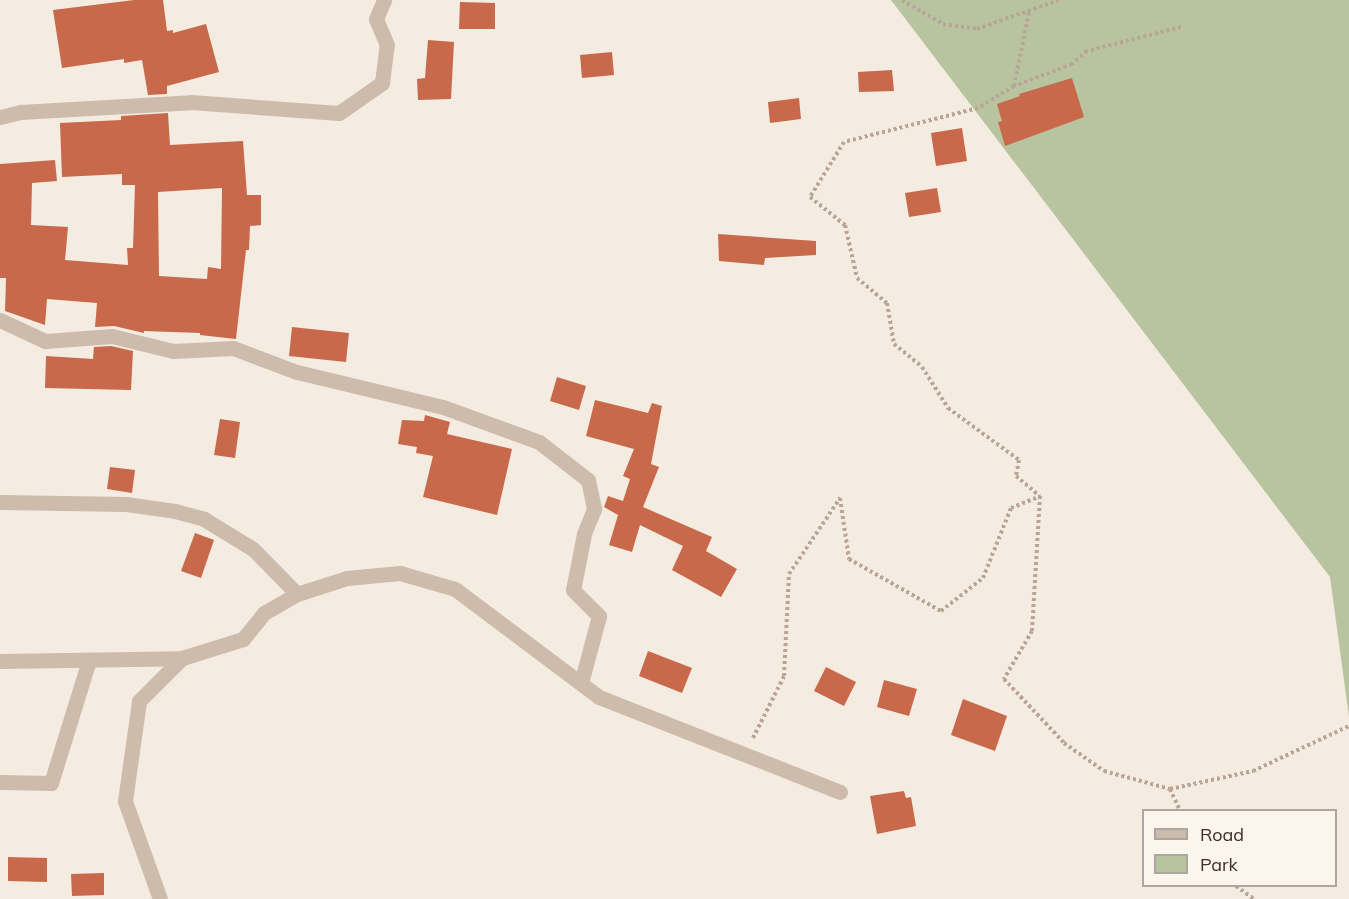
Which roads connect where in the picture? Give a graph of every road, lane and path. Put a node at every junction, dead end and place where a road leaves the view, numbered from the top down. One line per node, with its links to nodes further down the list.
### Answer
1 (384, 0): 7 (street)
2 (902, 0): 4 (path)
3 (1059, 0): 4 (path)
4 (1030, 11): 6 (path)
5 (1181, 27): 6 (path)
6 (1014, 86): 9 (path)
7 (0, 117)
8 (0, 320): 15 (street)
9 (1040, 496): 17 (path); 19 (path)
10 (0, 502): 11 (street)
11 (297, 594): 12 (street); 15 (street)
12 (182, 658): 13 (street); 23 (street)
13 (89, 660): 14 (street); 18 (street)
14 (0, 661)
15 (581, 683): 17 (street)
16 (1349, 726): 19 (path)
17 (745, 754): 20 (street)
18 (0, 782)
19 (1170, 789): 21 (path)
20 (840, 792)
21 (1180, 809)
22 (1239, 887): 24 (path)
23 (160, 899)
24 (1254, 899)

